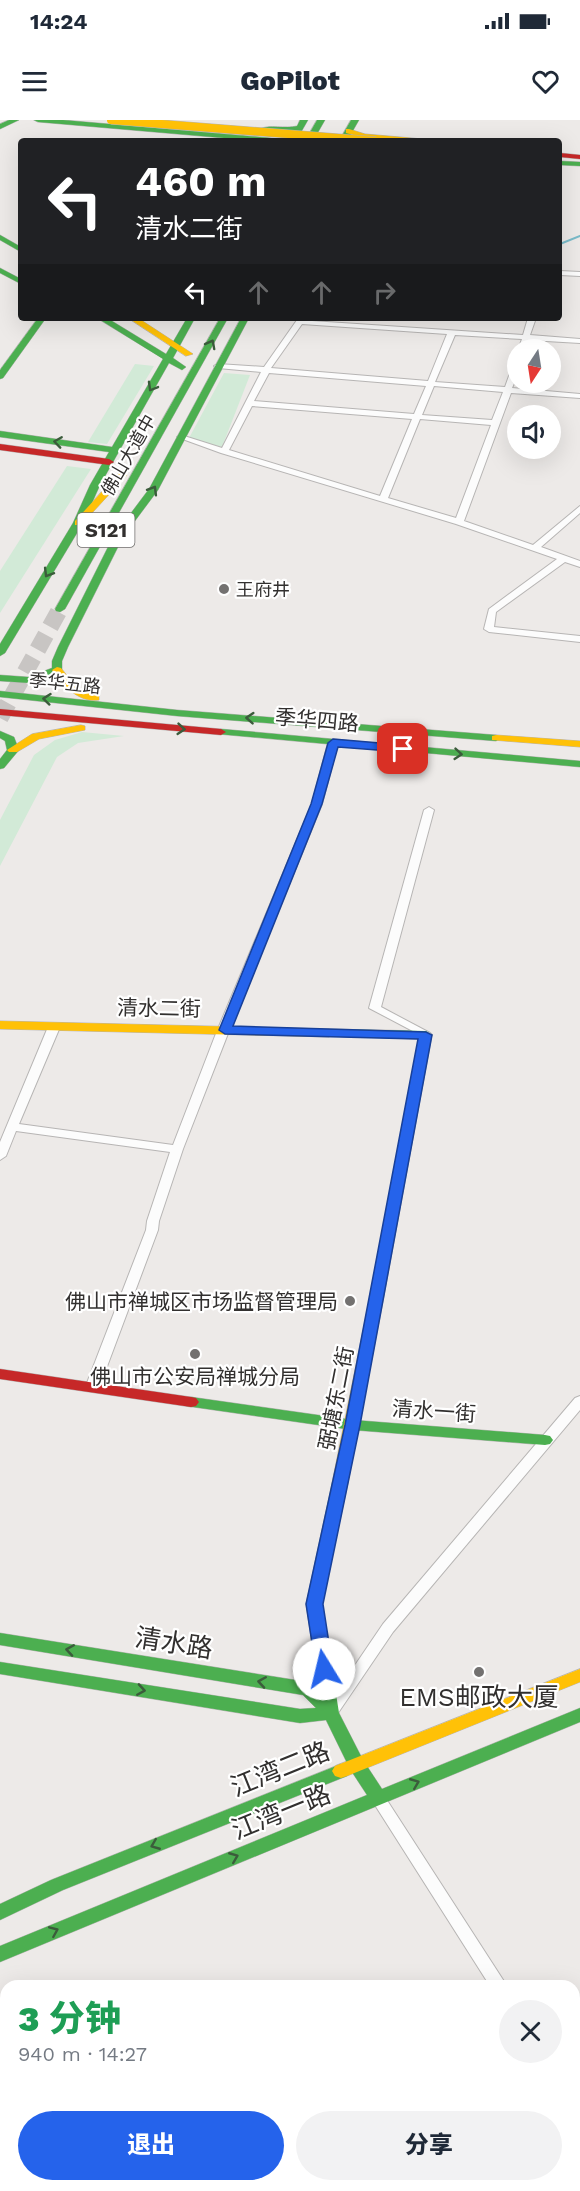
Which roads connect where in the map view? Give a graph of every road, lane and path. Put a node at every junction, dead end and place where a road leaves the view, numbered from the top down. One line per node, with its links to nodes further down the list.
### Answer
1 (15, 120): 9 (main road)
2 (38, 120): 11 (main road)
3 (48, 120): 7 (main road)
4 (144, 120): 8 (main road)
5 (321, 120): 14 (main road)
6 (336, 120): 15 (main road)
7 (108, 122): 12 (main road, bridge); 16 (main road, bridge)
8 (302, 123): 13 (main road)
9 (0, 127)
10 (349, 131): 17 (main road)
11 (248, 138)
12 (288, 138)
13 (294, 138)
14 (311, 138)
15 (324, 138)
16 (334, 138)
17 (388, 138)
18 (562, 154): 19 (main road)
19 (580, 155)
20 (562, 161): 21 (main road)
21 (580, 163)
22 (0, 237): 23 (main road)
23 (18, 248)
24 (2, 272): 27 (main road)
25 (562, 273): 26 (street)
26 (580, 274)
27 (18, 280)
28 (40, 321): 48 (main road)
29 (106, 321): 44 (main road)
30 (137, 321): 42 (main road)
31 (189, 321): 42 (main road, 佛山大道中)
32 (207, 321): 43 (main road, 佛山大道中 / S121)
33 (222, 321): 62 (main road, 佛山大道中 / S121, one-way to 33)
34 (243, 321): 45 (main road)
35 (391, 321): 37 (street)
36 (531, 321): 39 (street)
37 (377, 327): 38 (street); 47 (street)
38 (452, 332): 39 (street); 49 (street)
39 (526, 336): 40 (street); 41 (street)
40 (525, 339)
41 (580, 341)
42 (176, 345): 43 (main road); 44 (main road, 佛山大道中)
43 (189, 354): 46 (main road, 佛山大道中 / S121)
44 (168, 358): 46 (main road); 61 (main road, 佛山大道中, one-way to 61)
45 (218, 366): 47 (street); 58 (main road)
46 (182, 367): 62 (main road, 佛山大道中 / S121)
47 (266, 370): 49 (street); 54 (street)
48 (0, 376)
49 (432, 384): 50 (street); 55 (street)
50 (507, 390)
51 (507, 393): 56 (street)
52 (544, 393): 53 (street)
53 (580, 396)
54 (249, 402): 55 (street); 60 (street)
55 (418, 417): 56 (street); 63 (street)
56 (496, 423): 66 (street)
57 (0, 434): 61 (main road, one-way to 57)
58 (181, 437): 60 (street); 67 (main road, one-way to 58)
59 (0, 447): 61 (main road)
60 (224, 451): 63 (street)
61 (112, 456): 65 (main road, 佛山大道中)
62 (129, 476): 65 (main road); 67 (main road); 71 (main road, 佛山大道中 / S121)
63 (383, 499): 66 (street)
64 (580, 509): 68 (street)
65 (78, 522): 73 (main road, one-way to 73)
66 (459, 522): 68 (street)
67 (118, 537): 74 (main road)
68 (535, 548): 69 (street)
69 (564, 558): 70 (street); 72 (street)
70 (580, 564)
71 (53, 608)
72 (580, 638)
73 (0, 653)
74 (57, 670): 75 (main road); 77 (main road)
75 (0, 678)
76 (0, 694): 77 (main road, 季华五路, one-way to 76)
77 (126, 707): 82 (main road, 季华四路, one-way to 77)
78 (0, 712): 79 (main road, 季华五路)
79 (122, 724): 81 (main road, 季华四路, one-way to 81); 83 (main road)
80 (0, 734): 83 (main road)
81 (333, 743): 84 (main road, 季华四路, one-way to 84); 89 (street)
82 (580, 744)
83 (13, 750): 85 (main road)
84 (580, 765)
85 (0, 766)
86 (429, 810): 90 (street)
87 (0, 1025): 88 (main road, 清水二街)
88 (54, 1027): 89 (main road, 清水二街); 91 (street)
89 (225, 1030): 90 (main road, 清水二街); 92 (street)
90 (426, 1035): 97 (main road, 弼塘东二街)
91 (13, 1127): 92 (street); 93 (street)
92 (177, 1149): 95 (street)
93 (0, 1156)
94 (0, 1374): 95 (main road, 清水一街)
95 (92, 1388): 97 (main road, 清水一街)
96 (580, 1401): 98 (street)
97 (353, 1425): 98 (main road, 清水一街); 103 (main road, 弼塘东二街)
98 (545, 1440): 103 (street)
99 (0, 1639): 101 (main road, 清水路, one-way to 99)
100 (0, 1668): 101 (main road)
101 (94, 1669): 103 (main road, one-way to 103); 103 (main road, 清水路, one-way to 101)
102 (580, 1675): 105 (main road, 江湾二路)
103 (331, 1713): 105 (main road, 弼塘东二街)
104 (580, 1715): 106 (main road, 江湾一路, one-way to 104)
105 (356, 1764): 106 (main road, 弼塘东二街); 107 (main road, 江湾二路, one-way to 107)
106 (378, 1798): 108 (main road, 江湾一路, one-way to 106); 109 (street)
107 (0, 1912)
108 (0, 1954)
109 (495, 1980)

